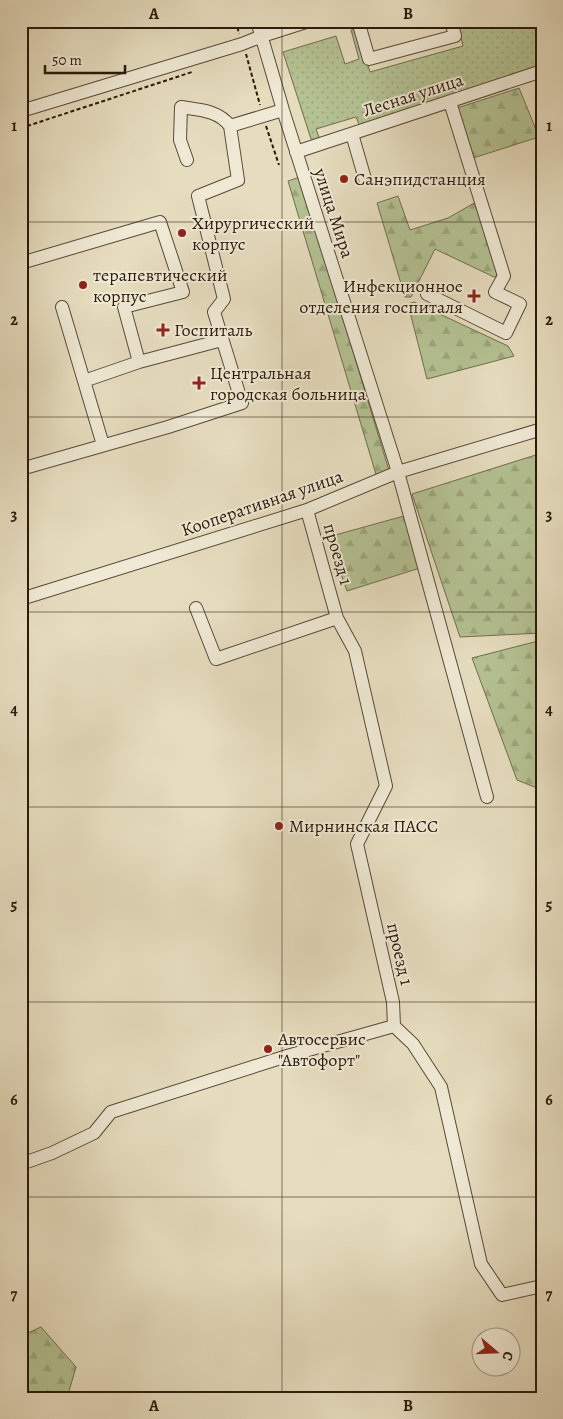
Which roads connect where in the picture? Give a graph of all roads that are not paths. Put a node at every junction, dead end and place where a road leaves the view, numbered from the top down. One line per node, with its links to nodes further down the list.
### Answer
1 (257, 21): 5 (street, улица Мира)
2 (309, 21): 5 (street)
3 (358, 21): 4 (street)
4 (450, 21)
5 (262, 36): 8 (street, улица Мира); 9 (street)
6 (542, 71): 7 (street, Лесная улица)
7 (450, 102): 11 (street, Лесная улица); 16 (street)
8 (283, 110): 10 (street); 12 (street, улица Мира)
9 (21, 111)
10 (230, 126): 13 (street); 18 (street)
11 (352, 134): 12 (street, Лесная улица); 14 (street)
12 (296, 152): 24 (street, улица Мира)
13 (187, 160)
14 (365, 179)
15 (21, 263): 19 (street)
16 (427, 294)
17 (62, 307): 20 (street)
18 (222, 340): 19 (street); 22 (street)
19 (139, 362): 20 (street)
20 (84, 381): 22 (street)
21 (542, 429): 24 (street, Кооперативная улица)
22 (103, 445): 23 (street)
23 (21, 469)
24 (398, 472): 25 (street, Кооперативная улица); 29 (street, улица Мира)
25 (307, 510): 26 (street, Кооперативная улица); 28 (street, проезд 1)
26 (21, 599)
27 (196, 608): 28 (street)
28 (337, 618): 30 (street, проезд 1)
29 (487, 797)
30 (394, 1026): 31 (street); 32 (street)
31 (21, 1164)
32 (542, 1286)

